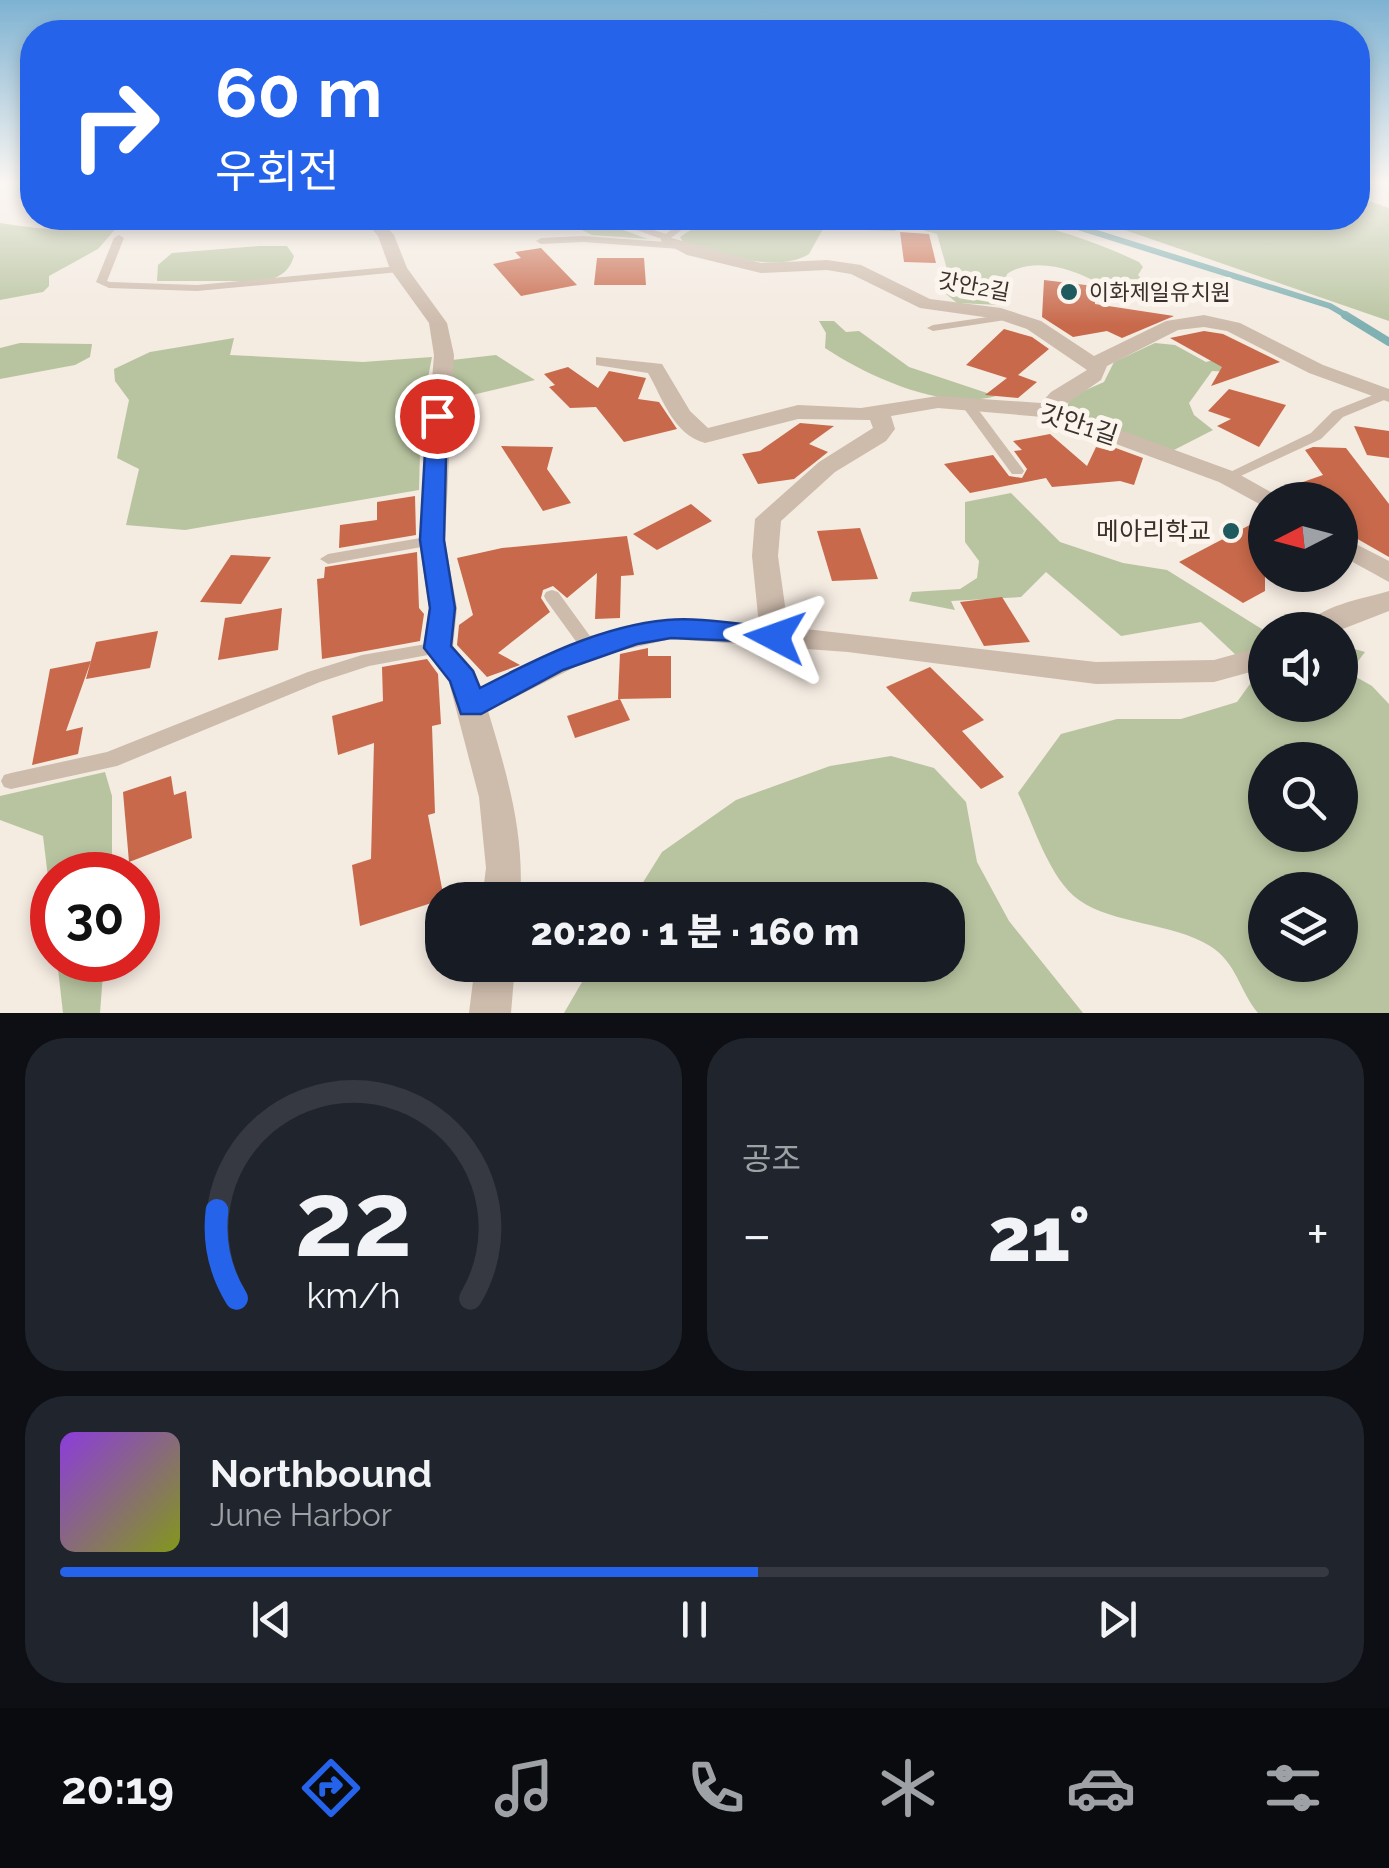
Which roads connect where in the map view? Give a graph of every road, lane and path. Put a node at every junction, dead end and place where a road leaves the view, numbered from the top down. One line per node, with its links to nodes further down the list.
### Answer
1 (382, 230): 7 (street)
2 (642, 230): 6 (lane, 갓안2길)
3 (680, 230): 6 (lane)
4 (119, 238): 7 (lane)
5 (541, 242): 6 (lane)
6 (673, 242): 8 (street, 갓안2길)
7 (400, 269): 19 (street)
8 (1011, 317): 9 (lane); 11 (street, 갓안2길)
9 (933, 328)
10 (603, 361): 15 (street, 갓안1길)
11 (1096, 364): 12 (street); 14 (street)
12 (1388, 396): 17 (lane)
13 (966, 403): 14 (street, 갓안1길); 15 (street, 갓안1길); 16 (lane)
14 (1048, 411): 17 (street, 갓안1길)
15 (879, 413): 26 (street)
16 (1017, 471)
17 (1228, 477): 18 (street, 갓안1길)
18 (1248, 489)
19 (432, 540): 21 (lane); 28 (street)
20 (1358, 555): 22 (street)
21 (328, 559)
22 (1389, 573)
23 (552, 596): 27 (lane)
24 (1389, 601): 25 (street)
25 (1350, 612)
26 (775, 637): 27 (street); 29 (street)
27 (589, 647): 30 (street)
28 (438, 648): 30 (street); 31 (lane)
29 (1248, 661)
30 (471, 706): 32 (street)
31 (11, 781)
32 (503, 882)
33 (493, 982): 34 (street)
34 (490, 1013)

